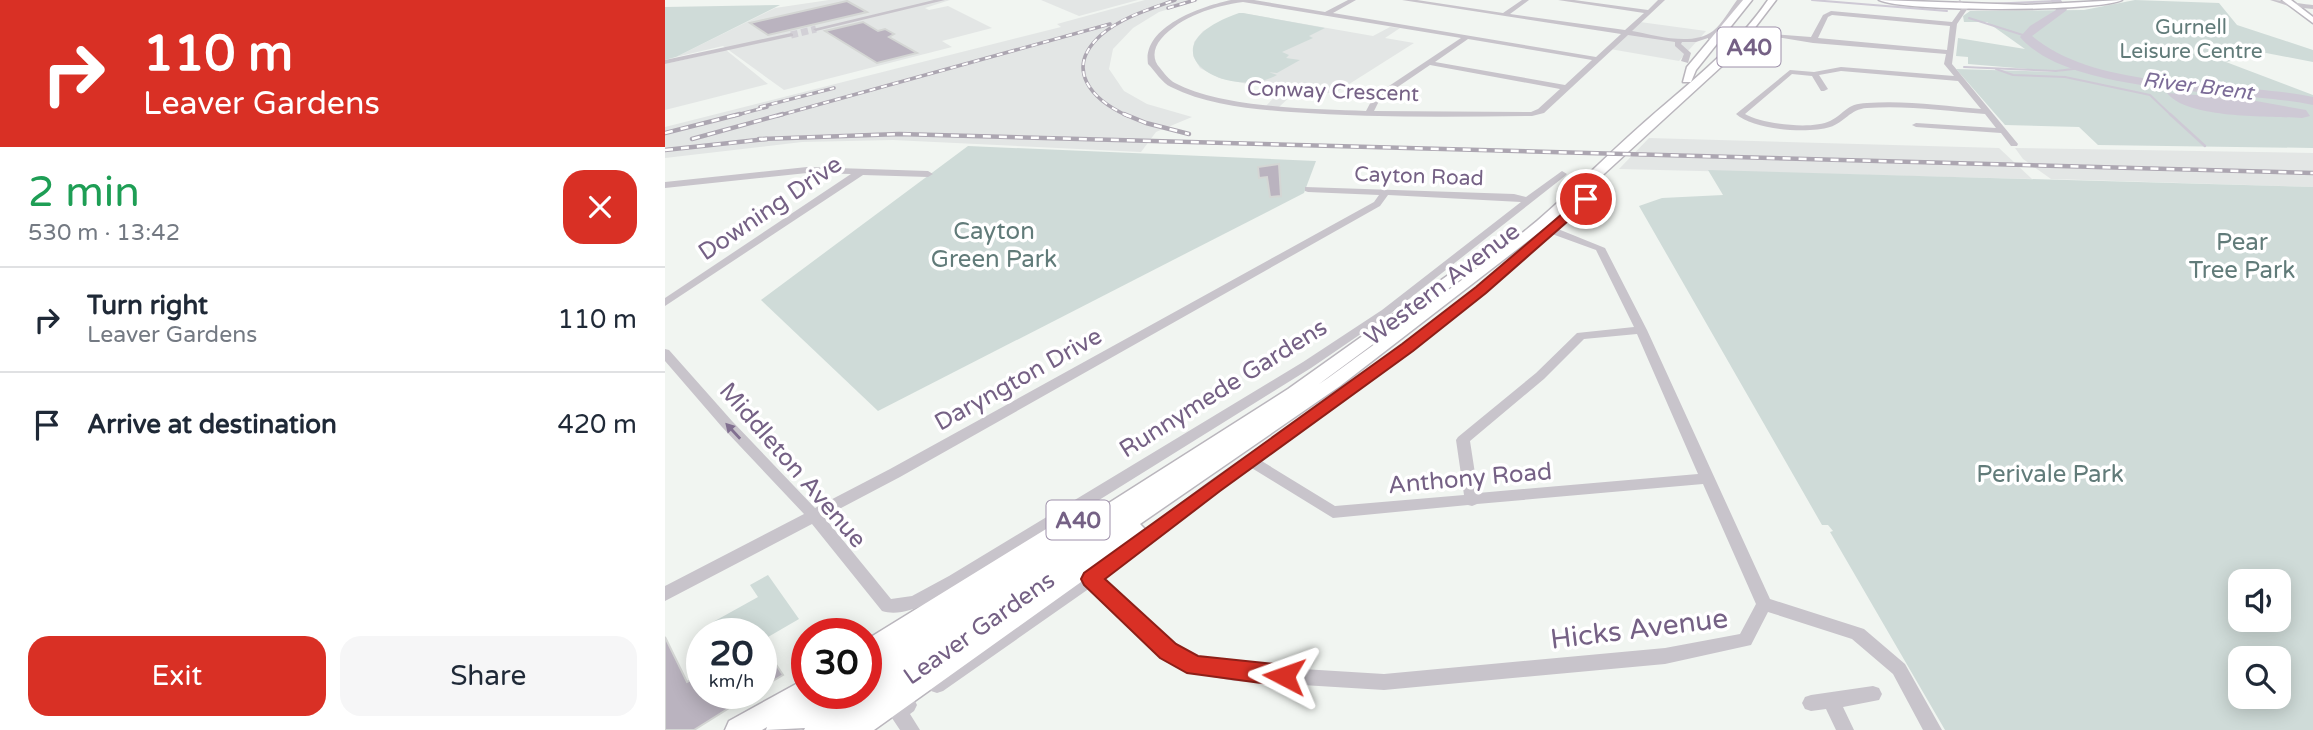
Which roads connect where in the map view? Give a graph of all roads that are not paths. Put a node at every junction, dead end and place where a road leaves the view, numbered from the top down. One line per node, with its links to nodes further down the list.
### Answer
1 (943, 0): 24 (street)
2 (1353, 0): 20 (street)
3 (1405, 0): 21 (street)
4 (1526, 0): 21 (street)
5 (1561, 0): 19 (street)
6 (1662, 0): 19 (street, Conway Crescent)
7 (1740, 0): 30 (street)
8 (1748, 0): 38 (highway, A40)
9 (1760, 0): 38 (highway, Western Avenue / A40)
10 (1772, 0): 38 (highway, Western Avenue / A40)
11 (1783, 0): 38 (highway, A40)
12 (1883, 0): 17 (main road)
13 (2118, 0): 17 (main road)
14 (2273, 0): 16 (street)
15 (1249, 1): 20 (street); 41 (street, Conway Crescent)
16 (2289, 3): 18 (street); 22 (main road)
17 (1961, 7): 23 (street)
18 (2313, 7)
19 (1649, 12): 26 (street, Conway Crescent)
20 (1326, 14): 28 (street)
21 (1503, 15): 26 (street)
22 (2313, 22)
23 (1954, 24): 29 (street); 31 (street)
24 (816, 29)
25 (791, 35): 34 (street)
26 (1625, 35): 30 (street); 32 (street, Conway Crescent)
27 (1773, 36): 29 (street)
28 (1467, 37): 32 (street); 35 (street)
29 (1813, 41): 31 (street)
30 (1678, 43): 33 (street)
31 (1949, 52): 37 (street)
32 (1597, 60): 39 (street, Conway Crescent)
33 (1685, 61)
34 (665, 62)
35 (1430, 63): 39 (street); 41 (street)
36 (1814, 74): 37 (street); 40 (street); 42 (street)
37 (1959, 79): 42 (street)
38 (1694, 81): 58 (highway, Western Avenue / A40); 59 (highway, Western Avenue / A40)
39 (1567, 88): 41 (street, Conway Crescent)
40 (1824, 89)
41 (1370, 112)
42 (1988, 112): 44 (street)
43 (1916, 125): 44 (street)
44 (2004, 131): 45 (street)
45 (2014, 144)
46 (862, 171): 47 (street); 49 (street); 55 (street, Downing Drive)
47 (927, 173)
48 (1562, 173): 53 (street, Runnymede Gardens)
49 (665, 185)
50 (1308, 190): 51 (street, Cayton Road)
51 (1385, 193): 53 (street, Cayton Road); 63 (street, Daryngton Drive)
52 (1586, 199): 54 (street, Leaver Gardens)
53 (1529, 201): 67 (street, Runnymede Gardens)
54 (1547, 235): 56 (street, Hicks Avenue); 60 (street, Leaver Gardens)
55 (665, 303)
56 (1641, 330): 61 (street, Hicks Avenue); 62 (street)
57 (665, 353): 63 (street, Middleton Avenue, one-way to 57)
58 (1334, 382): 77 (highway, A40); 78 (highway, A40)
59 (1294, 393): 68 (highway, A40); 69 (highway, Western Avenue / A40)
60 (1250, 460): 62 (street, Anthony Road); 64 (street, Leaver Gardens)
61 (1708, 478): 62 (street, Anthony Road); 66 (street, Hicks Avenue)
62 (1472, 501)
63 (814, 516): 65 (street, Daryngton Drive); 67 (street, Middleton Avenue)
64 (1091, 579): 66 (street, Hicks Avenue); 79 (street, Leaver Gardens)
65 (665, 594)
66 (1764, 604): 81 (street)
67 (888, 606)
68 (882, 643)
69 (882, 663)
70 (1873, 695): 72 (street)
71 (791, 699): 75 (highway)
72 (1831, 700): 73 (street); 80 (street)
73 (1811, 703)
74 (811, 709): 76 (highway)
75 (738, 730)
76 (779, 730)
77 (817, 730)
78 (852, 730)
79 (911, 730)
80 (1845, 730)
81 (1933, 730)

